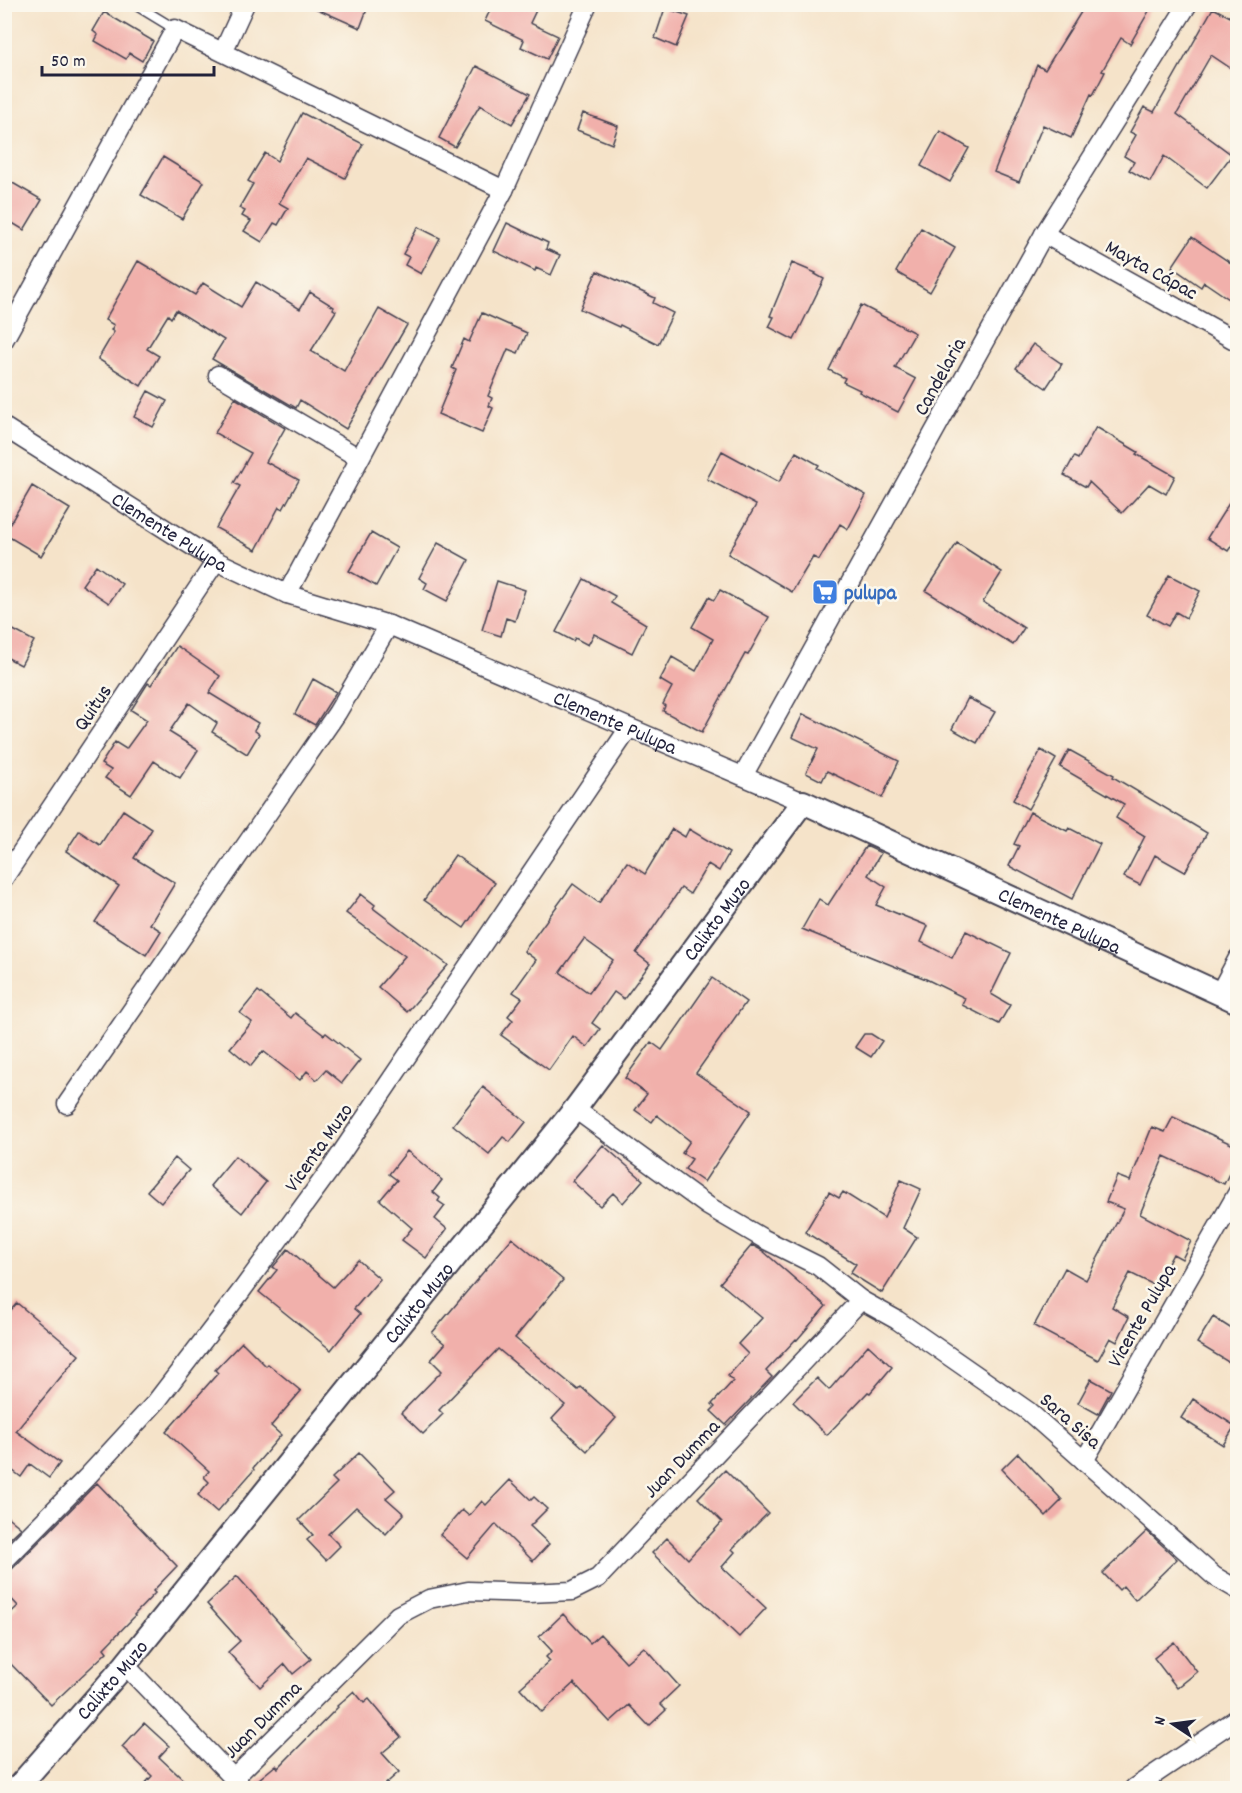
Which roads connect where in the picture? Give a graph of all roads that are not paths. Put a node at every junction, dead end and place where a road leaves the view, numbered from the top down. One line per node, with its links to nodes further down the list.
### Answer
1 (134, 4): 5 (lane)
2 (245, 4): 6 (street)
3 (588, 4): 7 (street)
4 (1188, 4): 8 (street, Candelaria)
5 (175, 29): 6 (street); 9 (street)
6 (223, 52): 7 (street)
7 (504, 190): 13 (street)
8 (1044, 234): 10 (street, Mayta Cápac); 18 (street, Candelaria)
9 (4, 340)
10 (1238, 342)
11 (218, 375): 13 (street)
12 (4, 427): 14 (street, Clemente Pulupa)
13 (359, 458): 15 (street)
14 (216, 561): 15 (street, Clemente Pulupa); 20 (street, Quitus)
15 (287, 594): 16 (street, Clemente Pulupa)
16 (389, 625): 17 (street, Clemente Pulupa); 23 (street)
17 (629, 728): 18 (street, Clemente Pulupa); 28 (street, Vicenta Muzo)
18 (742, 776): 19 (street, Clemente Pulupa)
19 (803, 802): 22 (street, Clemente Pulupa); 24 (street, Calixto Muzo)
20 (4, 878)
21 (1238, 958): 22 (street)
22 (1228, 998)
23 (66, 1104)
24 (575, 1109): 26 (street); 30 (street, Calixto Muzo)
25 (1238, 1192): 27 (street, Vicente Pulupa)
26 (861, 1300): 27 (street, Sara Sisa); 32 (street, Juan Dumma)
27 (1083, 1461): 29 (street, Sara Sisa)
28 (4, 1561)
29 (1238, 1590)
30 (125, 1665): 32 (street); 33 (street, Calixto Muzo)
31 (1238, 1718): 34 (street)
32 (238, 1783)
33 (17, 1788)
34 (1134, 1788)

